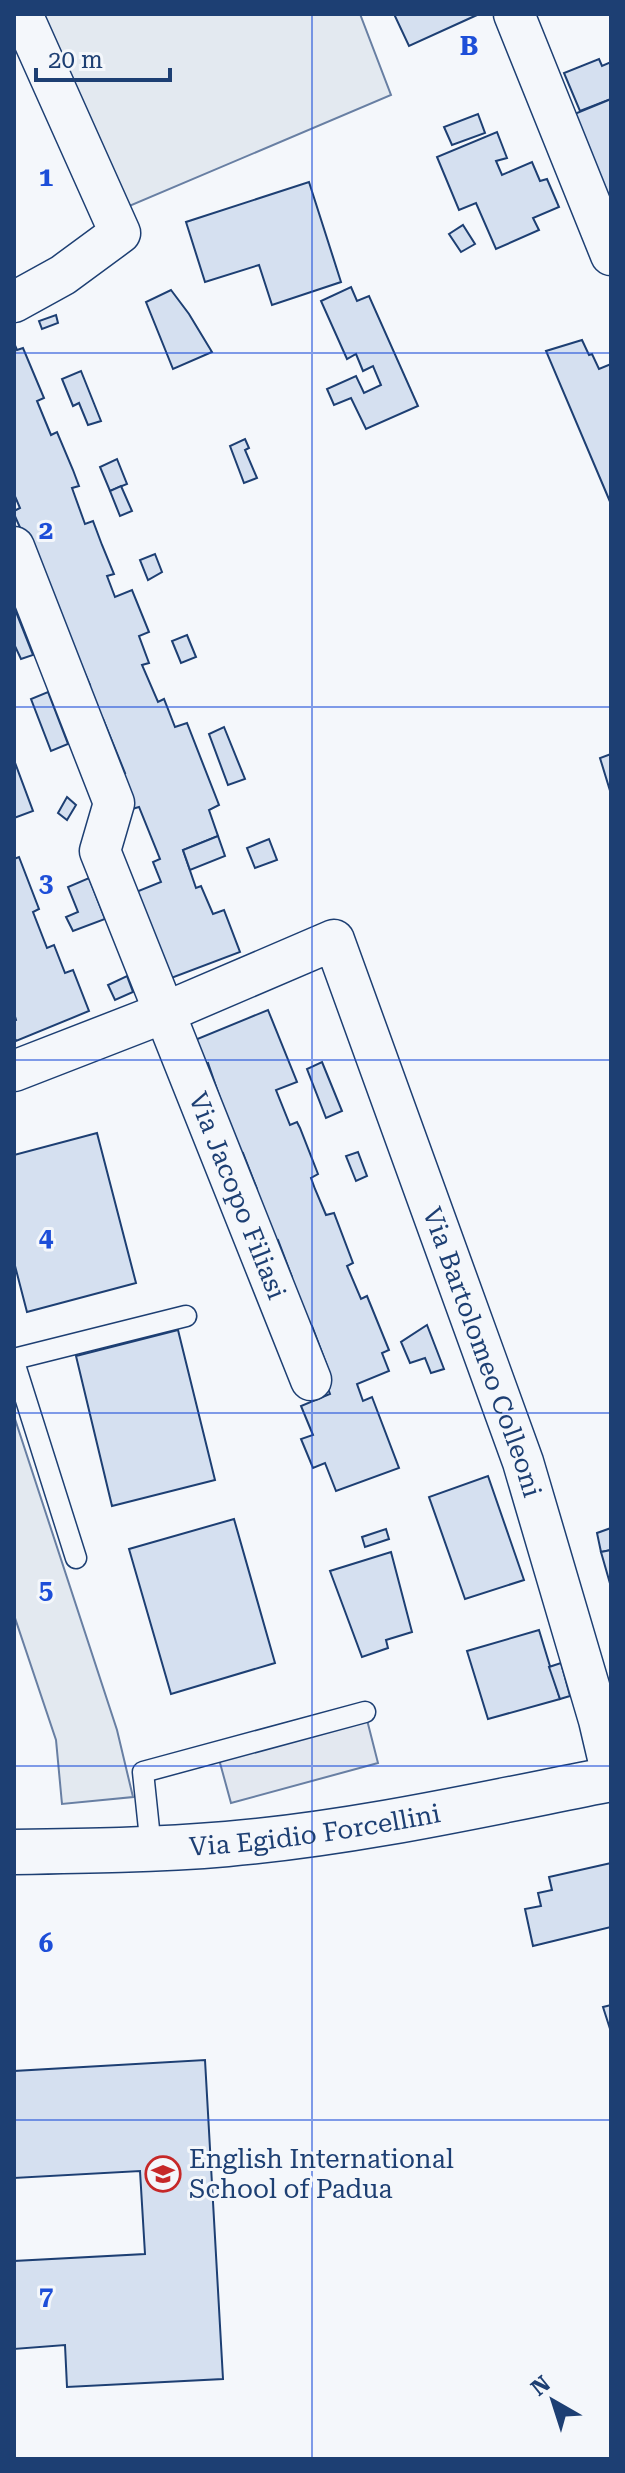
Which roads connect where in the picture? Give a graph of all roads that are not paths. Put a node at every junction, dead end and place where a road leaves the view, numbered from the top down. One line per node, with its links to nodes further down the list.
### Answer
1 (22, 14): 4 (street)
2 (514, 14): 3 (street)
3 (611, 255)
4 (14, 302)
5 (14, 547): 6 (street, Via Jacopo Filiasi)
6 (166, 1012): 7 (street); 10 (street, Via Jacopo Filiasi); 13 (street, Via Bartolomeo Colleoni)
7 (15, 1067)
8 (186, 1316): 9 (lane)
9 (14, 1360): 11 (lane)
10 (311, 1380)
11 (76, 1558)
12 (365, 1712): 15 (lane)
13 (611, 1771)
14 (611, 1779): 15 (street, Via Egidio Forcellini)
15 (151, 1848): 16 (street, Via Egidio Forcellini)
16 (14, 1852)

